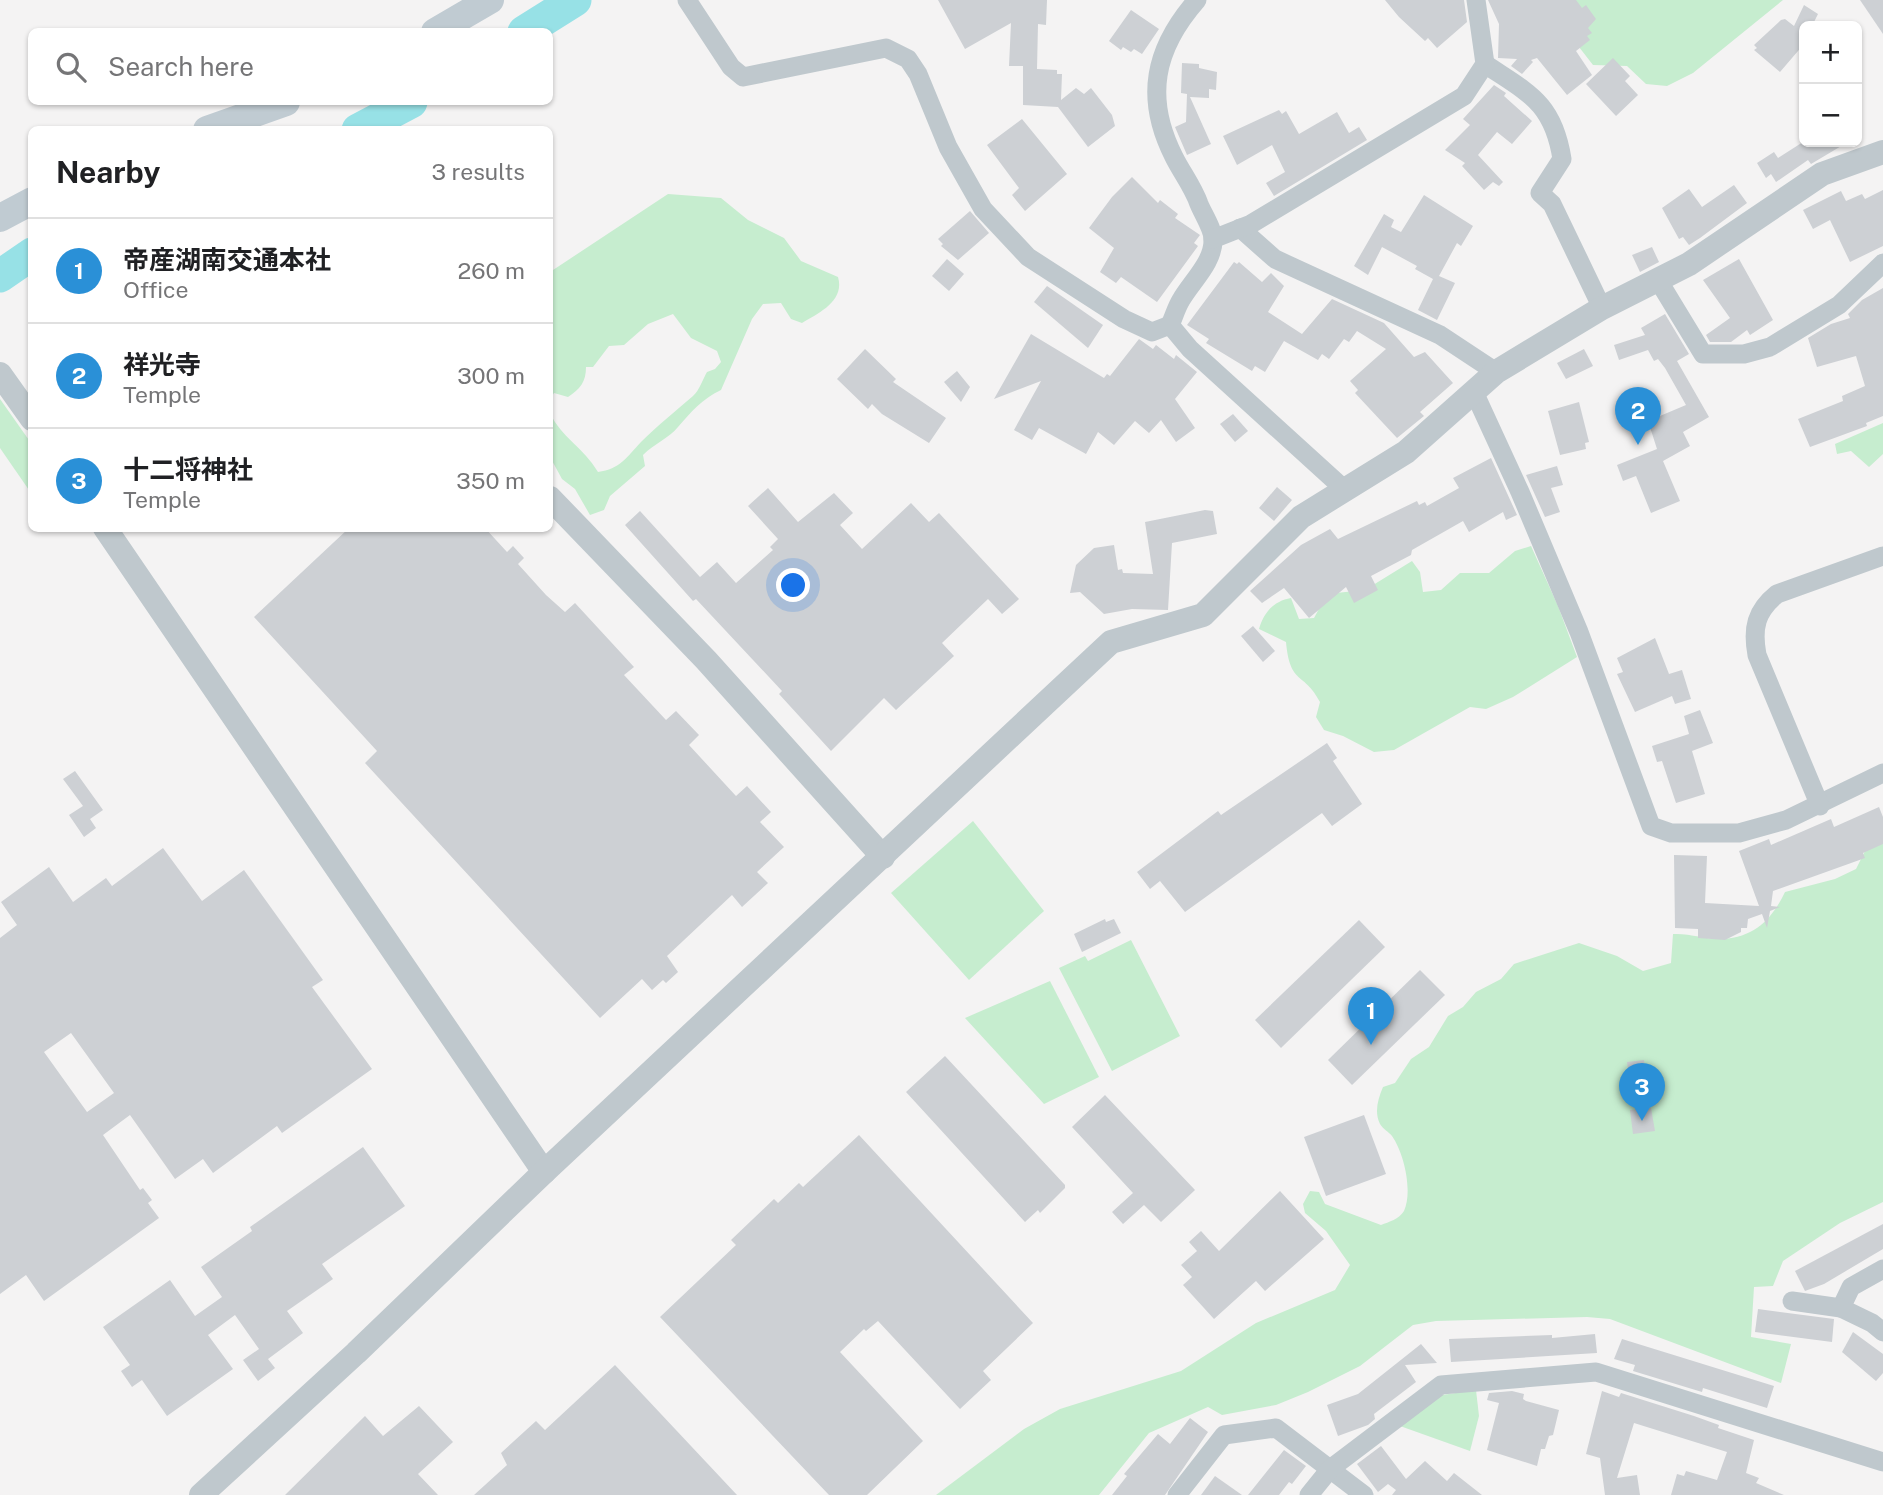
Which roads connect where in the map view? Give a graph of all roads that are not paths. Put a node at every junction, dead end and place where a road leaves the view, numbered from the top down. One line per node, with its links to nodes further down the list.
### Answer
1 (490, 0): 5 (main road)
2 (688, 0): 17 (street)
3 (1197, 0): 13 (street)
4 (1476, 0): 6 (street)
5 (442, 28)
6 (1485, 64): 12 (street); 16 (street)
7 (278, 105): 8 (main road)
8 (218, 126)
9 (1883, 152): 15 (street)
10 (28, 203): 11 (main road)
11 (0, 218)
12 (1240, 229): 13 (street); 18 (street)
13 (1213, 239): 17 (street)
14 (1883, 263): 15 (street)
15 (1658, 280): 16 (street)
16 (1602, 308): 18 (street)
17 (1170, 325): 22 (street)
18 (1496, 372): 20 (street)
19 (14, 385): 21 (street)
20 (1474, 392): 22 (street); 27 (street)
21 (28, 411)
22 (1344, 489): 28 (street)
23 (553, 501): 28 (street)
24 (108, 532): 29 (street)
25 (1883, 556): 27 (street)
26 (1883, 773): 27 (street)
27 (1820, 806)
28 (883, 857): 29 (street)
29 (544, 1172): 36 (street)
30 (1883, 1269): 32 (street)
31 (1792, 1301): 32 (street)
32 (1841, 1308): 33 (street)
33 (1883, 1332)
34 (1883, 1462): 35 (street)
35 (1330, 1469): 37 (street); 38 (street); 39 (street)
36 (201, 1495)
37 (1177, 1495)
38 (1310, 1495)
39 (1364, 1495)

